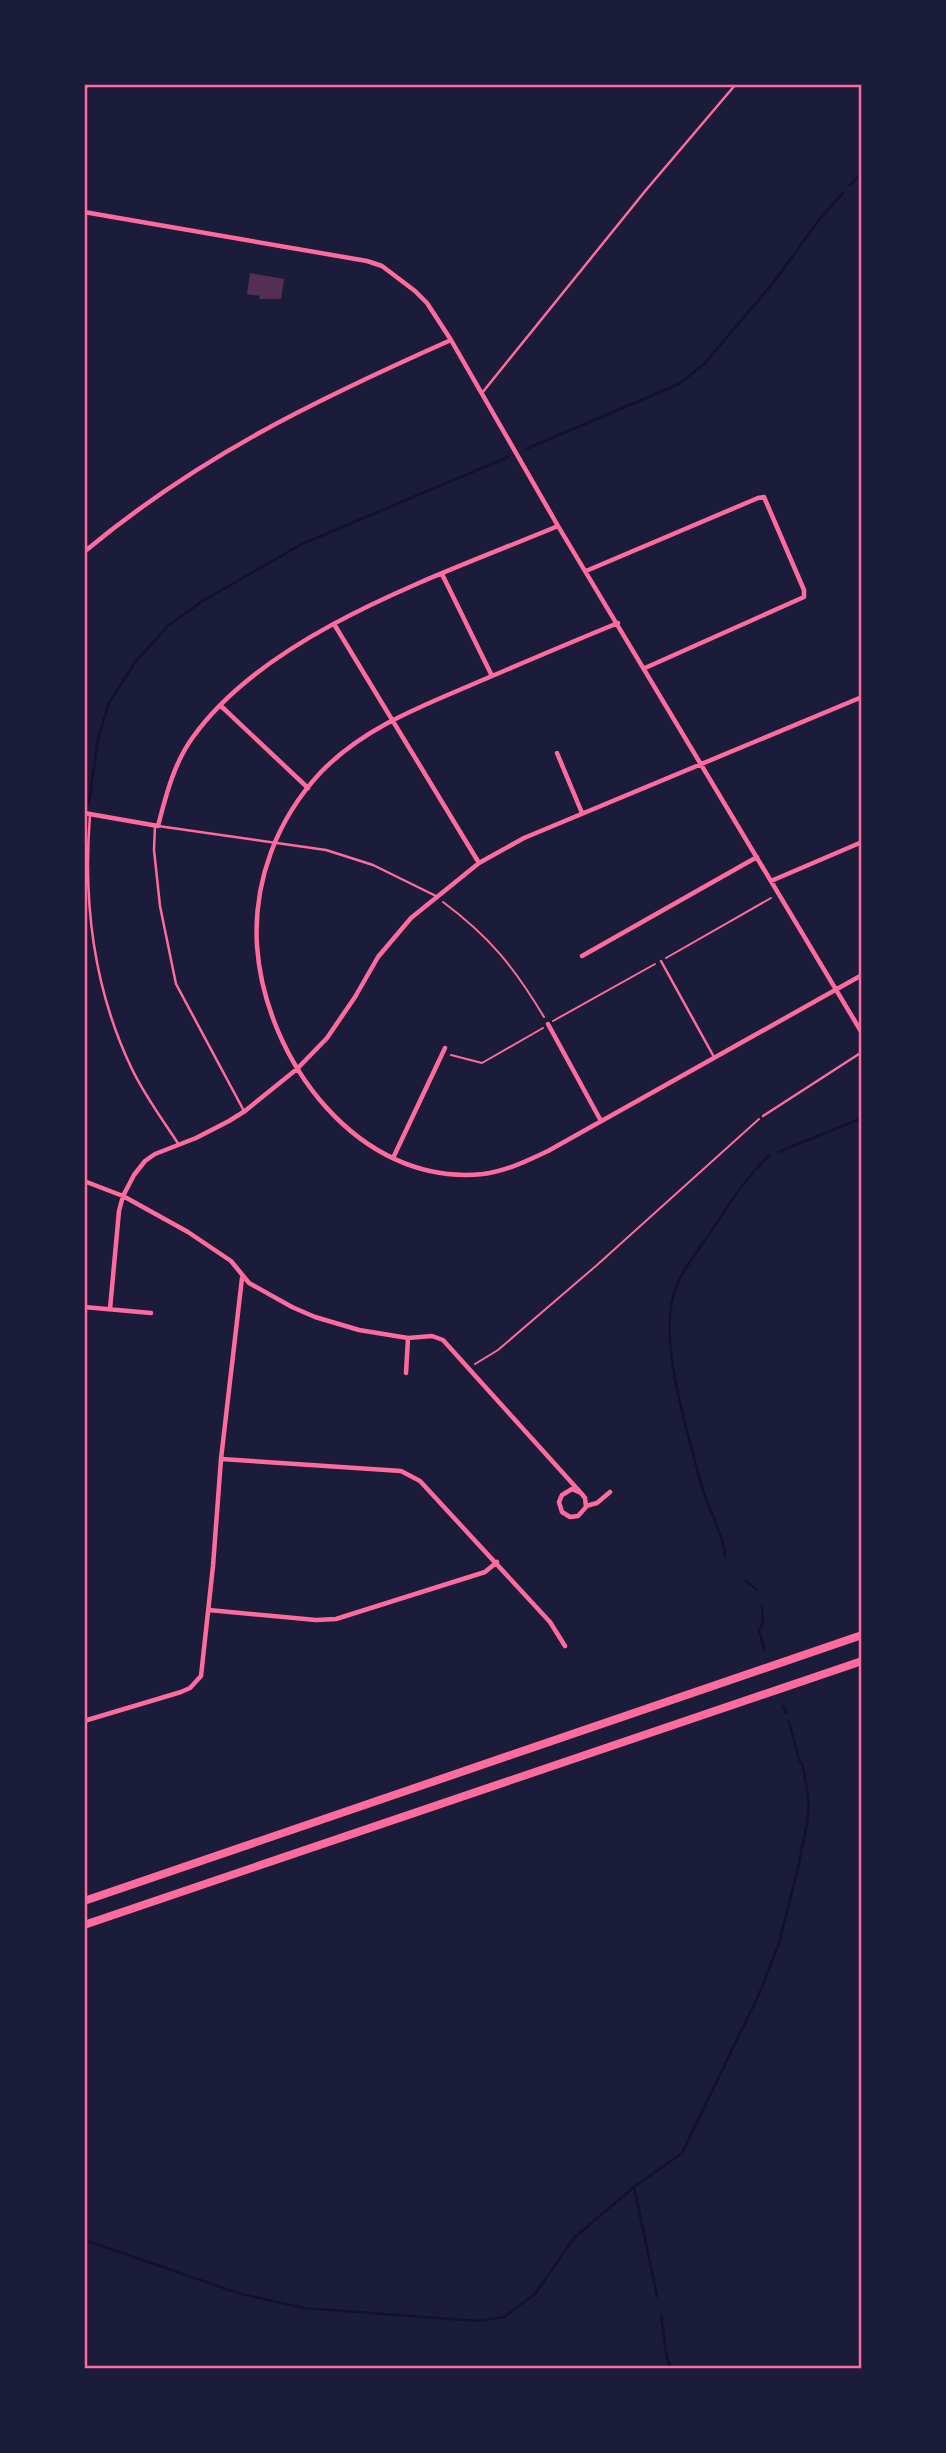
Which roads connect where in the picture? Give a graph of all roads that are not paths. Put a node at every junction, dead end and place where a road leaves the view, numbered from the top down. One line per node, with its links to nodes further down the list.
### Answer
1 (87, 84): 3 (street)
2 (736, 84): 6 (lane)
3 (84, 89)
4 (84, 212): 5 (street)
5 (452, 340): 6 (street); 8 (street)
6 (482, 393): 7 (street)
7 (558, 526): 9 (street); 10 (street)
8 (84, 552)
9 (586, 570): 11 (street); 13 (street)
10 (442, 574): 12 (street); 14 (street)
11 (618, 623): 13 (street); 14 (street)
12 (334, 624): 16 (street); 17 (street)
13 (645, 668): 19 (street)
14 (492, 676): 17 (street)
15 (862, 697): 19 (street)
16 (221, 706): 20 (street); 23 (street)
17 (392, 720): 20 (street); 27 (street)
18 (557, 753): 21 (street)
19 (701, 763): 21 (street); 26 (street)
20 (308, 788): 24 (street)
21 (583, 813): 27 (street)
22 (87, 814): 23 (street); 43 (lane)
23 (156, 825): 24 (lane); 40 (lane)
24 (273, 842): 29 (lane); 39 (street)
25 (862, 842): 28 (street)
26 (757, 857): 28 (street); 30 (street)
27 (480, 863): 29 (street)
28 (771, 881): 33 (street)
29 (436, 896): 39 (street)
30 (582, 956)
31 (661, 961): 38 (lane)
32 (862, 975): 33 (street)
33 (835, 989): 35 (street); 38 (street)
34 (548, 1024): 42 (street)
35 (862, 1033)
36 (444, 1050): 44 (street)
37 (862, 1052): 41 (lane)
38 (714, 1057): 42 (street)
39 (297, 1069): 40 (street); 44 (street)
40 (245, 1111): 43 (street)
41 (763, 1116)
42 (601, 1121): 44 (street)
43 (179, 1145): 46 (street)
44 (393, 1158)
45 (84, 1181): 46 (street)
46 (123, 1196): 47 (street); 49 (street)
47 (242, 1277): 51 (street); 53 (street)
48 (84, 1307): 49 (street)
49 (110, 1309): 50 (street)
50 (151, 1312)
51 (408, 1338): 52 (street); 55 (street)
52 (405, 1373)
53 (221, 1459): 57 (street); 58 (street)
54 (610, 1492): 56 (street)
55 (581, 1493): 56 (street); 56 (street)
56 (586, 1506)
57 (497, 1562): 58 (street); 60 (street)
58 (209, 1610): 62 (street)
59 (862, 1634): 63 (highway)
60 (565, 1646)
61 (862, 1661): 64 (highway)
62 (84, 1721)
63 (84, 1901)
64 (84, 1925)

